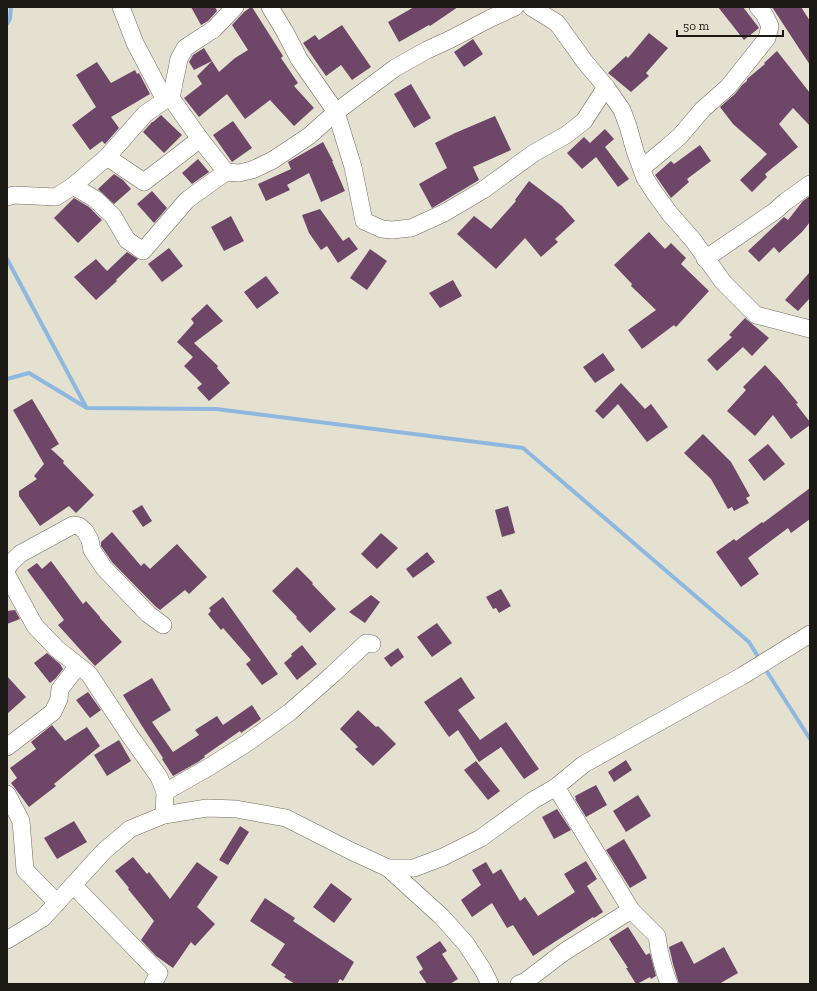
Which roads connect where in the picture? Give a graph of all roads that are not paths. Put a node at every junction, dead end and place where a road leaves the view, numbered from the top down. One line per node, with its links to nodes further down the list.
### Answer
1 (121, 7): 9 (street)
2 (235, 7): 9 (street)
3 (270, 7): 10 (street)
4 (515, 7): 7 (street)
5 (531, 7): 8 (street)
6 (758, 7): 13 (street)
7 (488, 12): 10 (street)
8 (606, 87): 10 (street); 13 (street)
9 (168, 99): 11 (street); 12 (street)
10 (336, 112): 14 (street)
11 (200, 139): 12 (street); 14 (street)
12 (107, 157): 16 (street)
13 (642, 168): 18 (street)
14 (226, 172): 16 (street)
15 (810, 184): 18 (street)
16 (73, 186): 17 (street)
17 (7, 197)
18 (705, 259): 19 (street)
19 (809, 326)
20 (7, 569): 22 (street)
21 (7, 575): 25 (street)
22 (163, 625)
23 (810, 634): 27 (street)
24 (372, 644): 28 (street)
25 (78, 666): 26 (street); 28 (street)
26 (7, 747)
27 (556, 787): 32 (street); 35 (street)
28 (165, 792): 30 (street)
29 (7, 794): 31 (street)
30 (164, 815): 32 (street); 33 (street)
31 (14, 817): 34 (street)
32 (388, 868): 38 (street)
33 (73, 885): 34 (street); 37 (street)
34 (57, 903): 36 (street)
35 (631, 910): 39 (street); 40 (street)
36 (7, 940)
37 (153, 984)
38 (490, 984)
39 (519, 984)
40 (669, 984)

